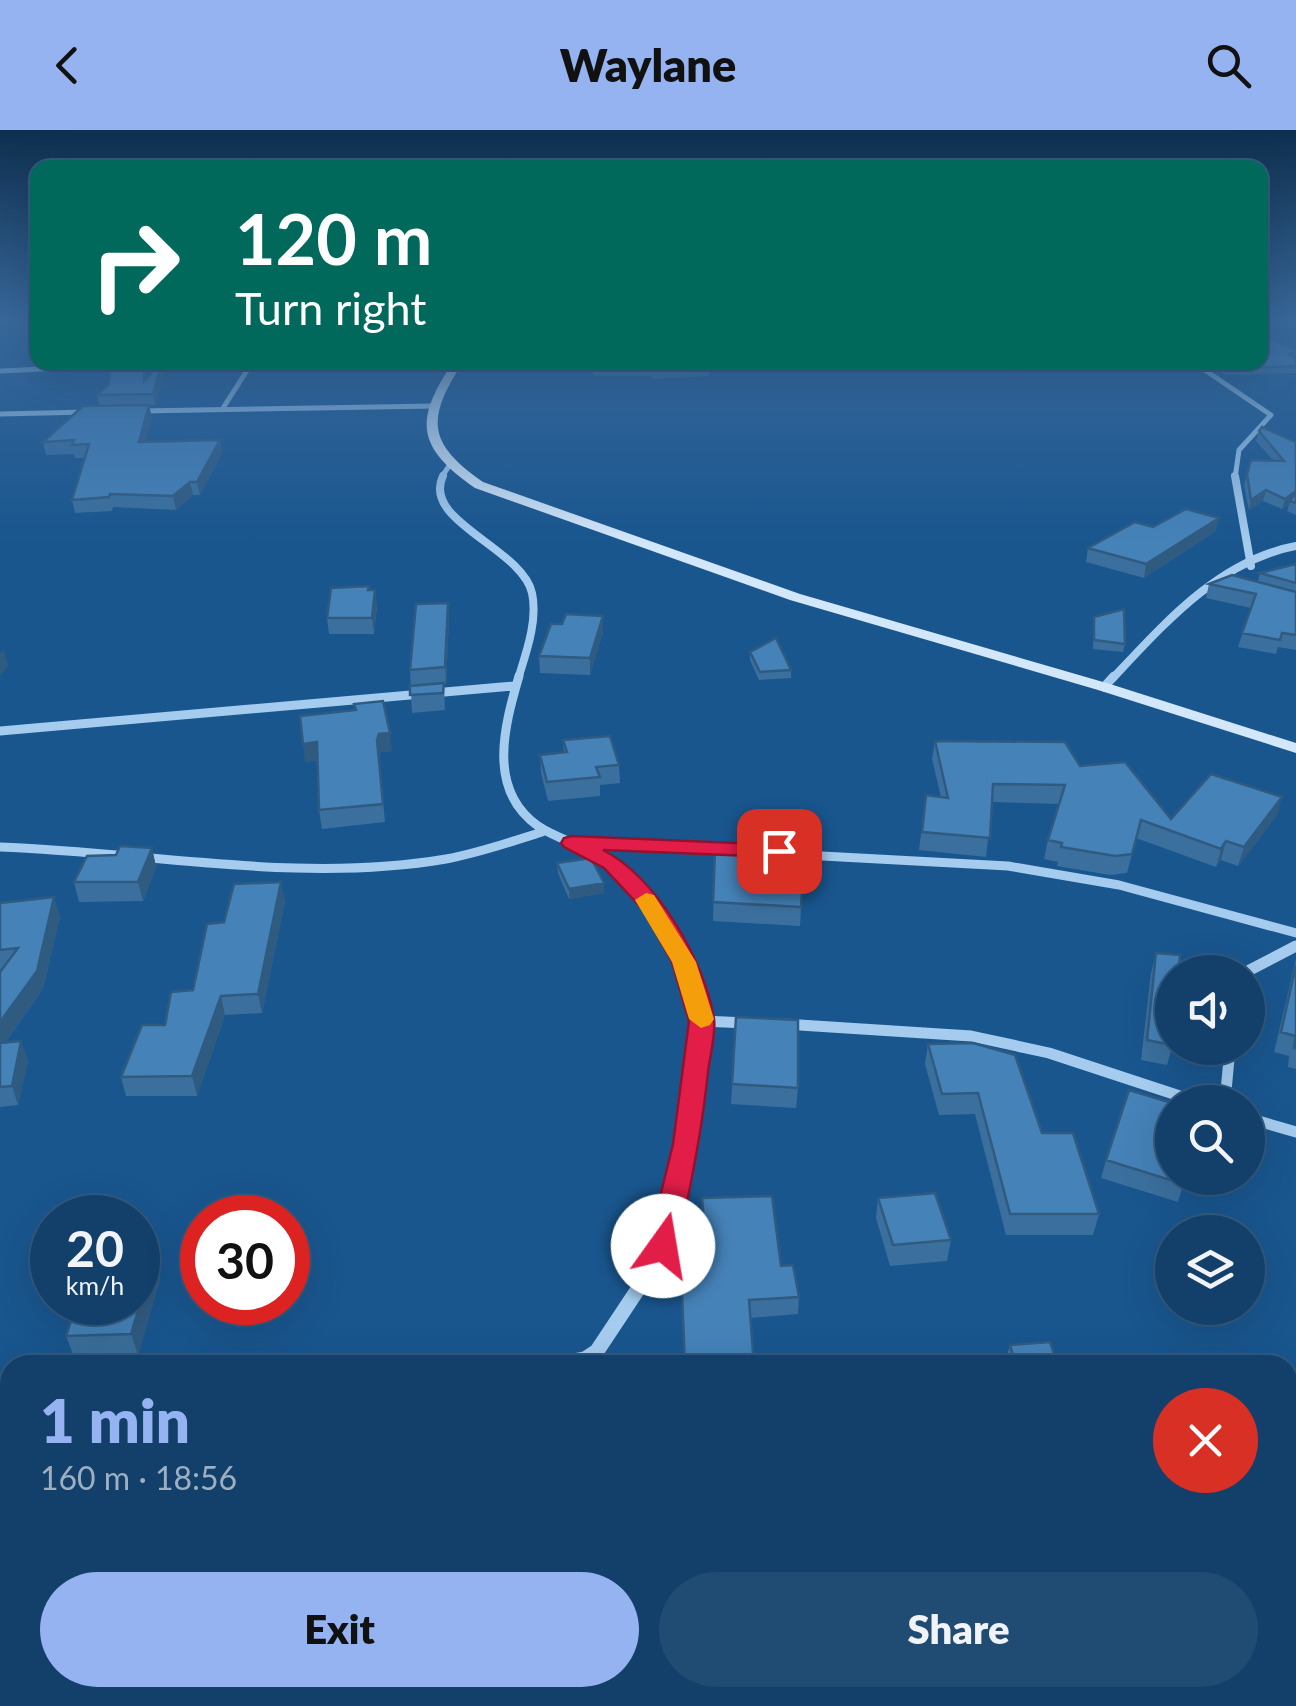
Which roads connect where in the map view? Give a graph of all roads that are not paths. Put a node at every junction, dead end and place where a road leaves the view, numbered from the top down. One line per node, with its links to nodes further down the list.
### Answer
1 (231, 396): 5 (street)
2 (440, 396): 4 (street)
3 (1242, 396): 11 (street)
4 (434, 406): 5 (street); 9 (street)
5 (223, 408): 6 (street)
6 (136, 411)
7 (100, 412): 8 (street)
8 (0, 414)
9 (448, 466): 14 (street); 15 (street)
10 (1296, 546): 11 (street)
11 (1251, 566): 12 (street)
12 (1220, 579): 13 (street); 15 (street)
13 (1238, 584)
14 (514, 686): 16 (street); 18 (street)
15 (1104, 686): 17 (street)
16 (0, 732)
17 (1296, 748)
18 (542, 832): 19 (street); 20 (street)
19 (572, 843): 21 (street); 24 (street)
20 (0, 848)
21 (1296, 932)
22 (1296, 946): 23 (street)
23 (1265, 962)
24 (702, 1021): 25 (street); 30 (street)
25 (755, 1023)
26 (773, 1024): 27 (street)
27 (1155, 1088)
28 (1265, 1123): 29 (street)
29 (1296, 1132)
30 (597, 1355)

